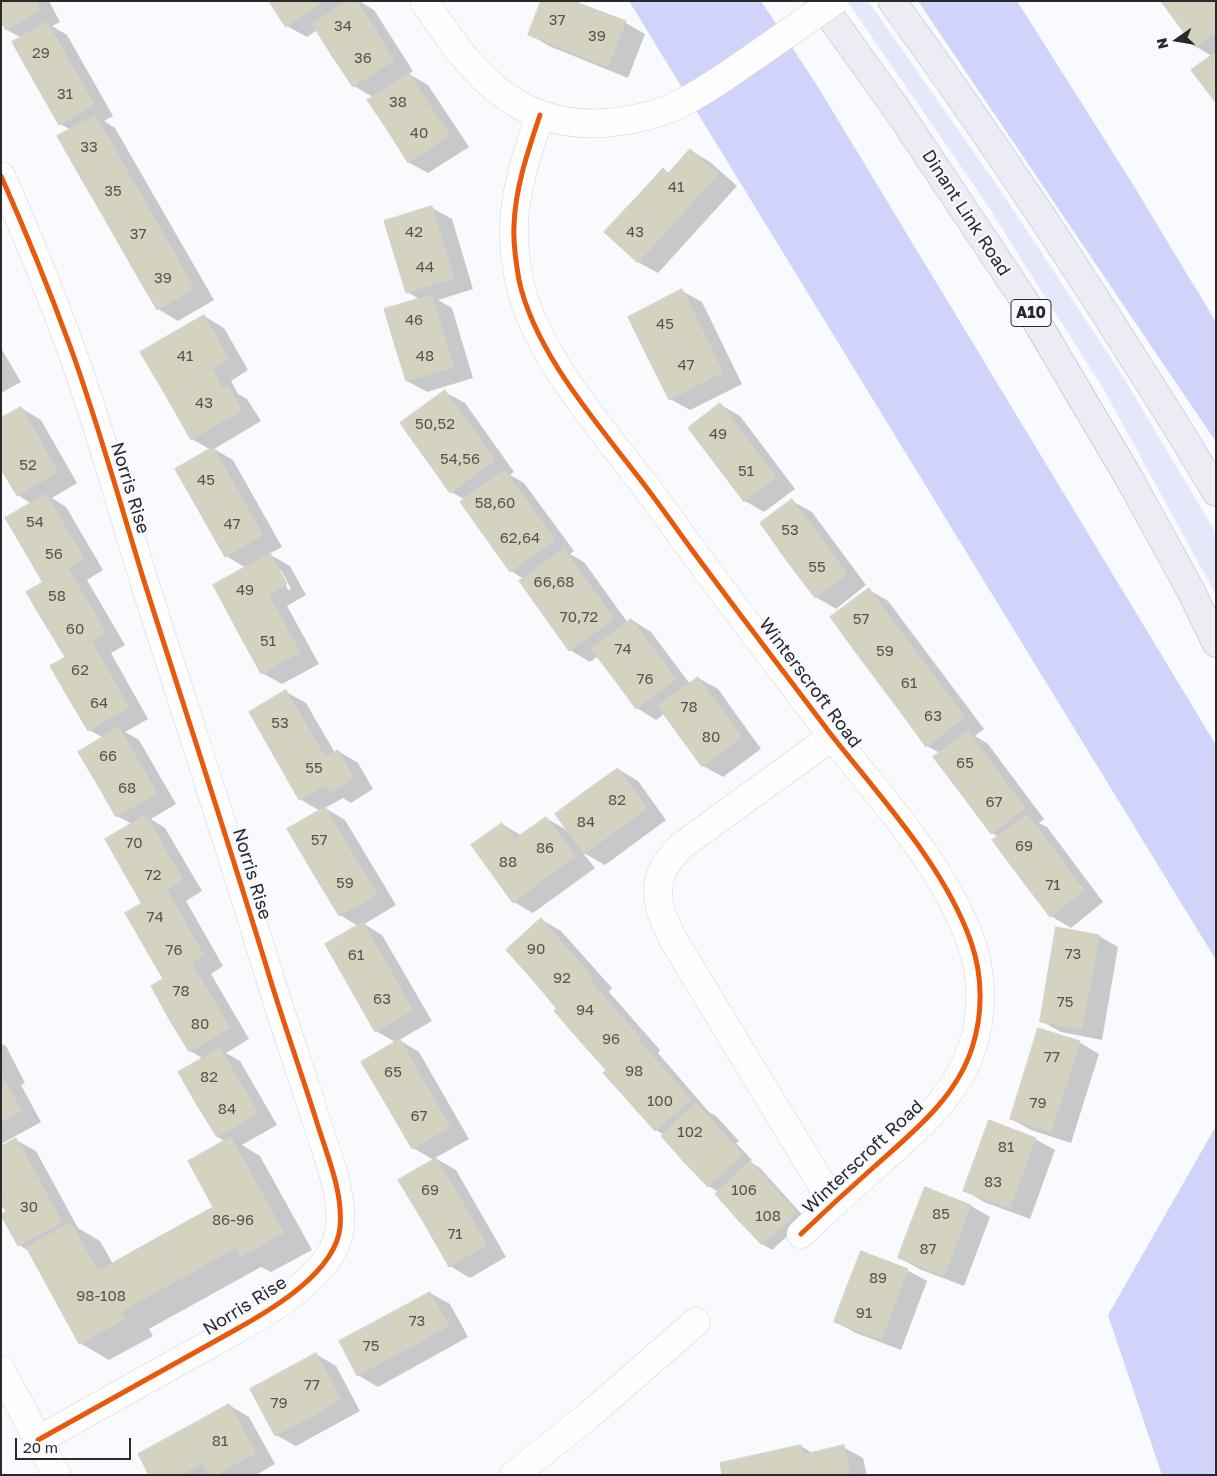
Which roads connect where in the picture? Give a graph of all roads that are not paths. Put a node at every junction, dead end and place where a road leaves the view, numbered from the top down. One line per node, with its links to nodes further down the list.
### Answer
1 (424, 1): 5 (street)
2 (819, 1): 8 (main road, Dinant Link Road / A10)
3 (834, 1): 5 (street, bridge)
4 (892, 1): 7 (main road)
5 (540, 116): 9 (street, Winterscroft Road)
6 (1, 176): 14 (street, Norris Rise)
7 (1216, 492)
8 (1216, 642)
9 (833, 736): 10 (street, Winterscroft Road); 10 (street, Winterscroft Road)
10 (834, 1203): 11 (street, Winterscroft Road)
11 (801, 1234)
12 (696, 1322): 16 (street)
13 (1, 1370): 14 (street)
14 (38, 1440): 15 (street)
15 (57, 1475)
16 (514, 1475)

